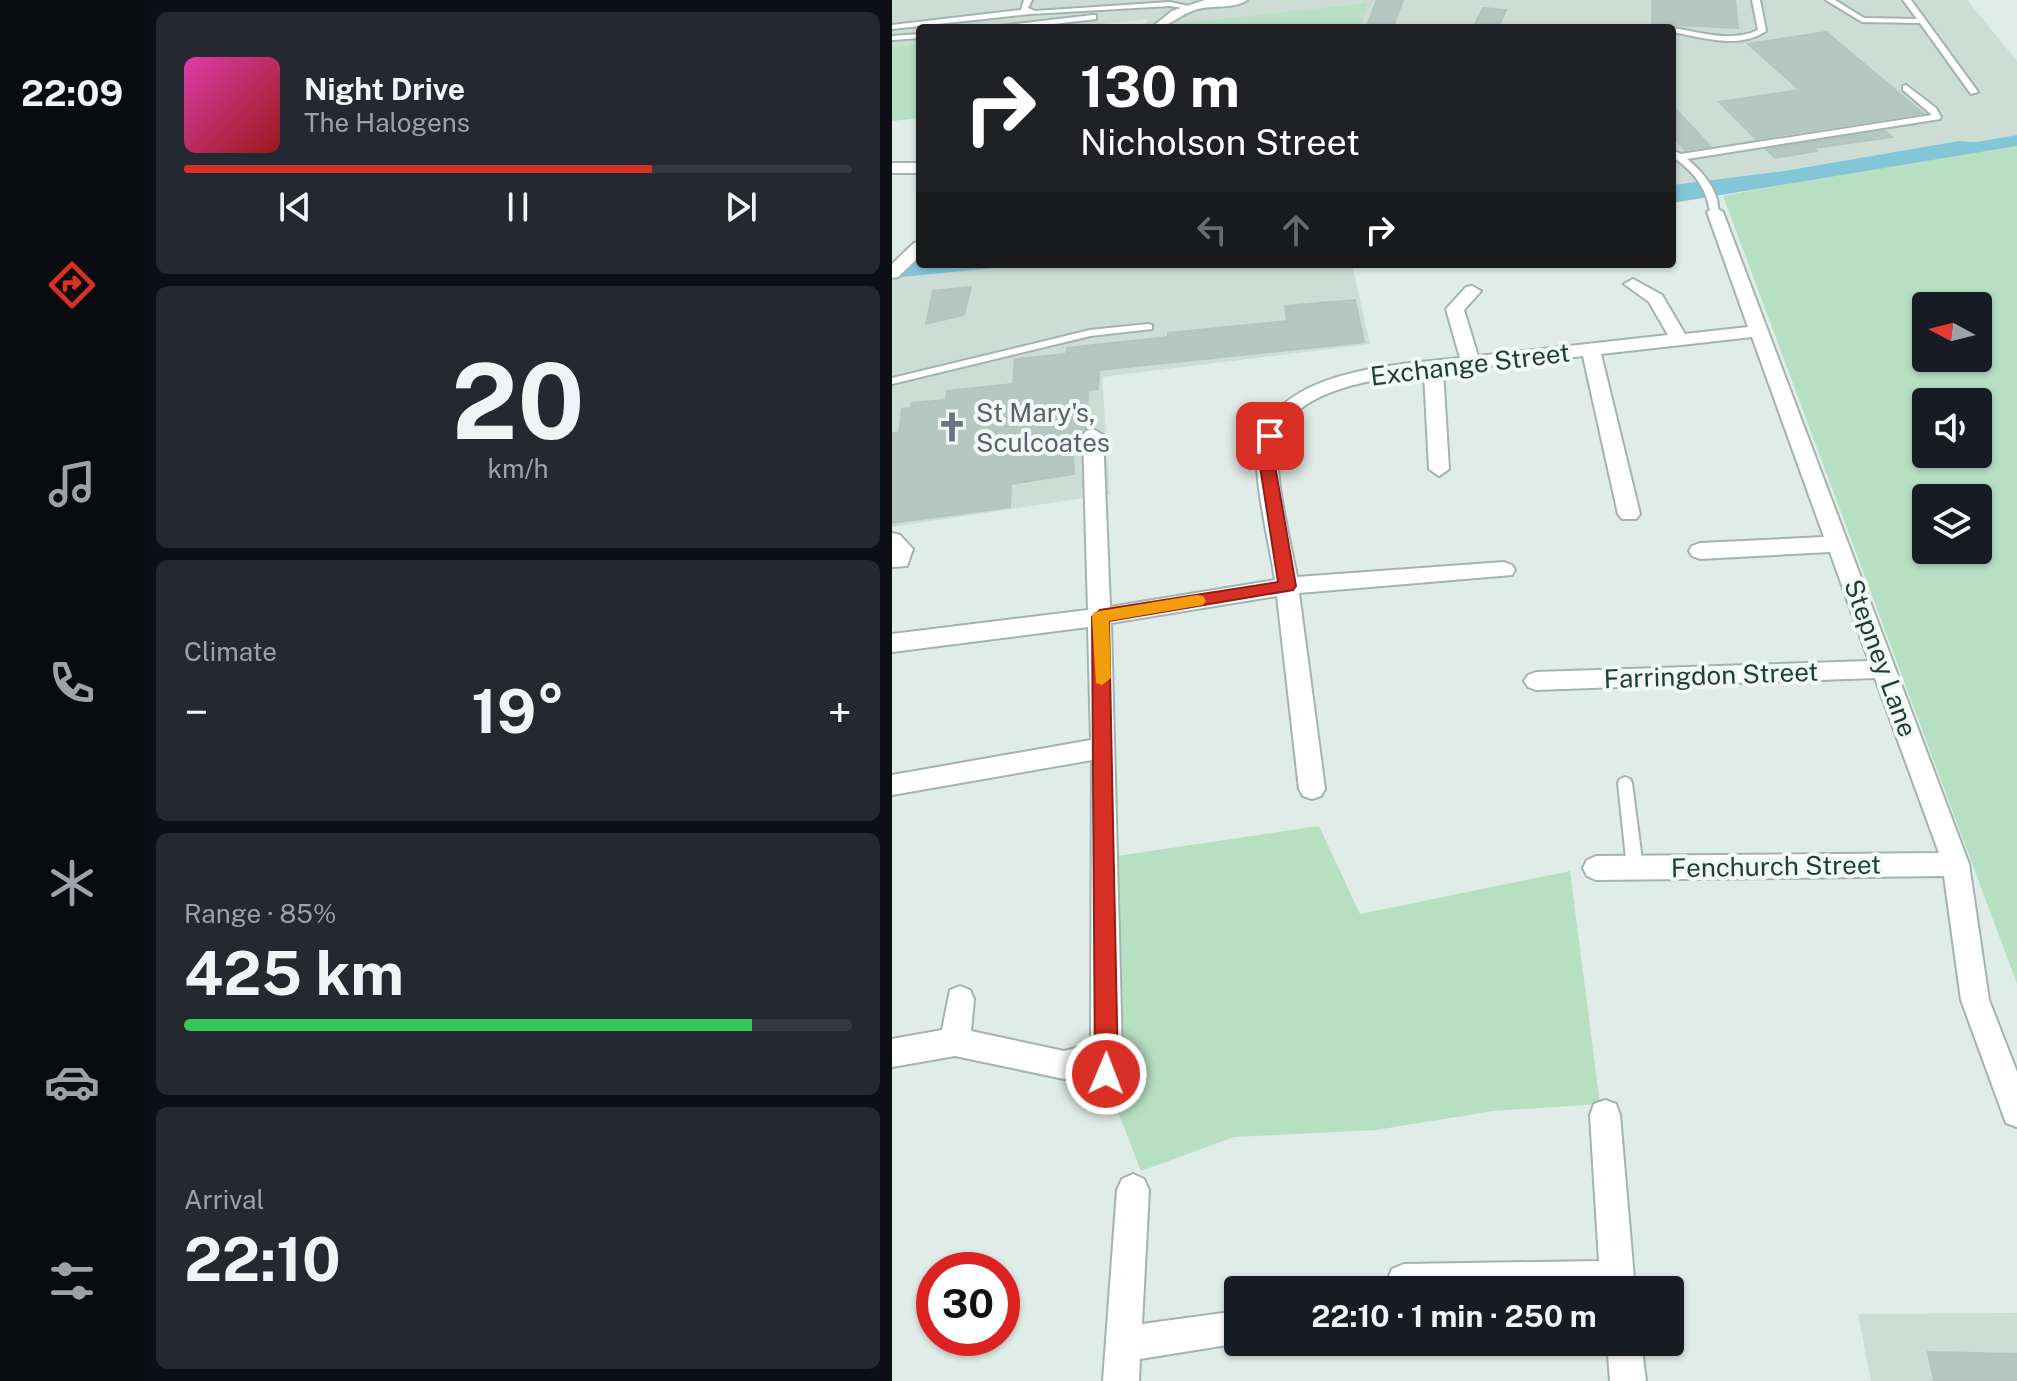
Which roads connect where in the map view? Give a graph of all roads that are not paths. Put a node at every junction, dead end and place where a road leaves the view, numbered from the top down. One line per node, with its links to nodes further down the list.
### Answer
1 (1028, 0): 8 (lane)
2 (1241, 0): 6 (street)
3 (1756, 0): 15 (lane)
4 (1830, 0): 9 (lane)
5 (1907, 0): 9 (lane)
6 (1195, 4): 7 (lane); 13 (street)
7 (1111, 8): 8 (lane); 12 (lane)
8 (1028, 12): 11 (lane)
9 (1920, 21): 19 (lane)
10 (916, 24): 14 (lane)
11 (919, 24)
12 (1033, 24)
13 (1162, 24)
14 (892, 27)
15 (1676, 31)
16 (916, 36): 17 (lane)
17 (892, 38)
18 (1906, 88): 20 (lane)
19 (1974, 92)
20 (1677, 155): 23 (lane)
21 (892, 168): 22 (street)
22 (916, 168)
23 (1715, 212): 29 (street, Stepney Lane)
24 (916, 250): 25 (street)
25 (892, 273)
26 (1633, 284): 30 (street)
27 (1472, 291): 32 (street)
28 (1148, 327): 34 (lane)
29 (1759, 331): 30 (street, Exchange Street); 38 (street, Stepney Lane)
30 (1679, 339): 31 (street, Exchange Street)
31 (1591, 349): 32 (street, Exchange Street); 37 (street)
32 (1470, 362): 33 (street, Exchange Street)
33 (1433, 366): 36 (street); 41 (street, Exchange Street)
34 (892, 381)
35 (1093, 435): 42 (street)
36 (1439, 469)
37 (1629, 514)
38 (1839, 544): 39 (street); 44 (street, Stepney Lane)
39 (1700, 551)
40 (1504, 570): 41 (street)
41 (1287, 586): 42 (street); 49 (street, Exchange Street)
42 (1100, 617): 43 (street); 46 (street)
43 (892, 643)
44 (1885, 669): 45 (street, Farringdon Street); 50 (street, Stepney Lane)
45 (1536, 681)
46 (1104, 748): 48 (street); 56 (street)
47 (1625, 783): 52 (lane)
48 (892, 785)
49 (1312, 789)
50 (1956, 864): 52 (street, Fenchurch Street); 58 (street, Stepney Lane)
51 (1596, 868): 52 (street, Fenchurch Street)
52 (1635, 868)
53 (960, 999): 54 (street)
54 (955, 1042): 55 (street); 56 (street)
55 (892, 1053)
56 (1107, 1054): 57 (street)
57 (1106, 1094)
58 (2017, 1112)
59 (1605, 1115): 61 (street)
60 (1133, 1190): 63 (street)
61 (1617, 1276)
62 (1224, 1330): 63 (street)
63 (1122, 1344): 65 (street)
64 (1625, 1356): 66 (street)
65 (1121, 1381)
66 (1628, 1381)

